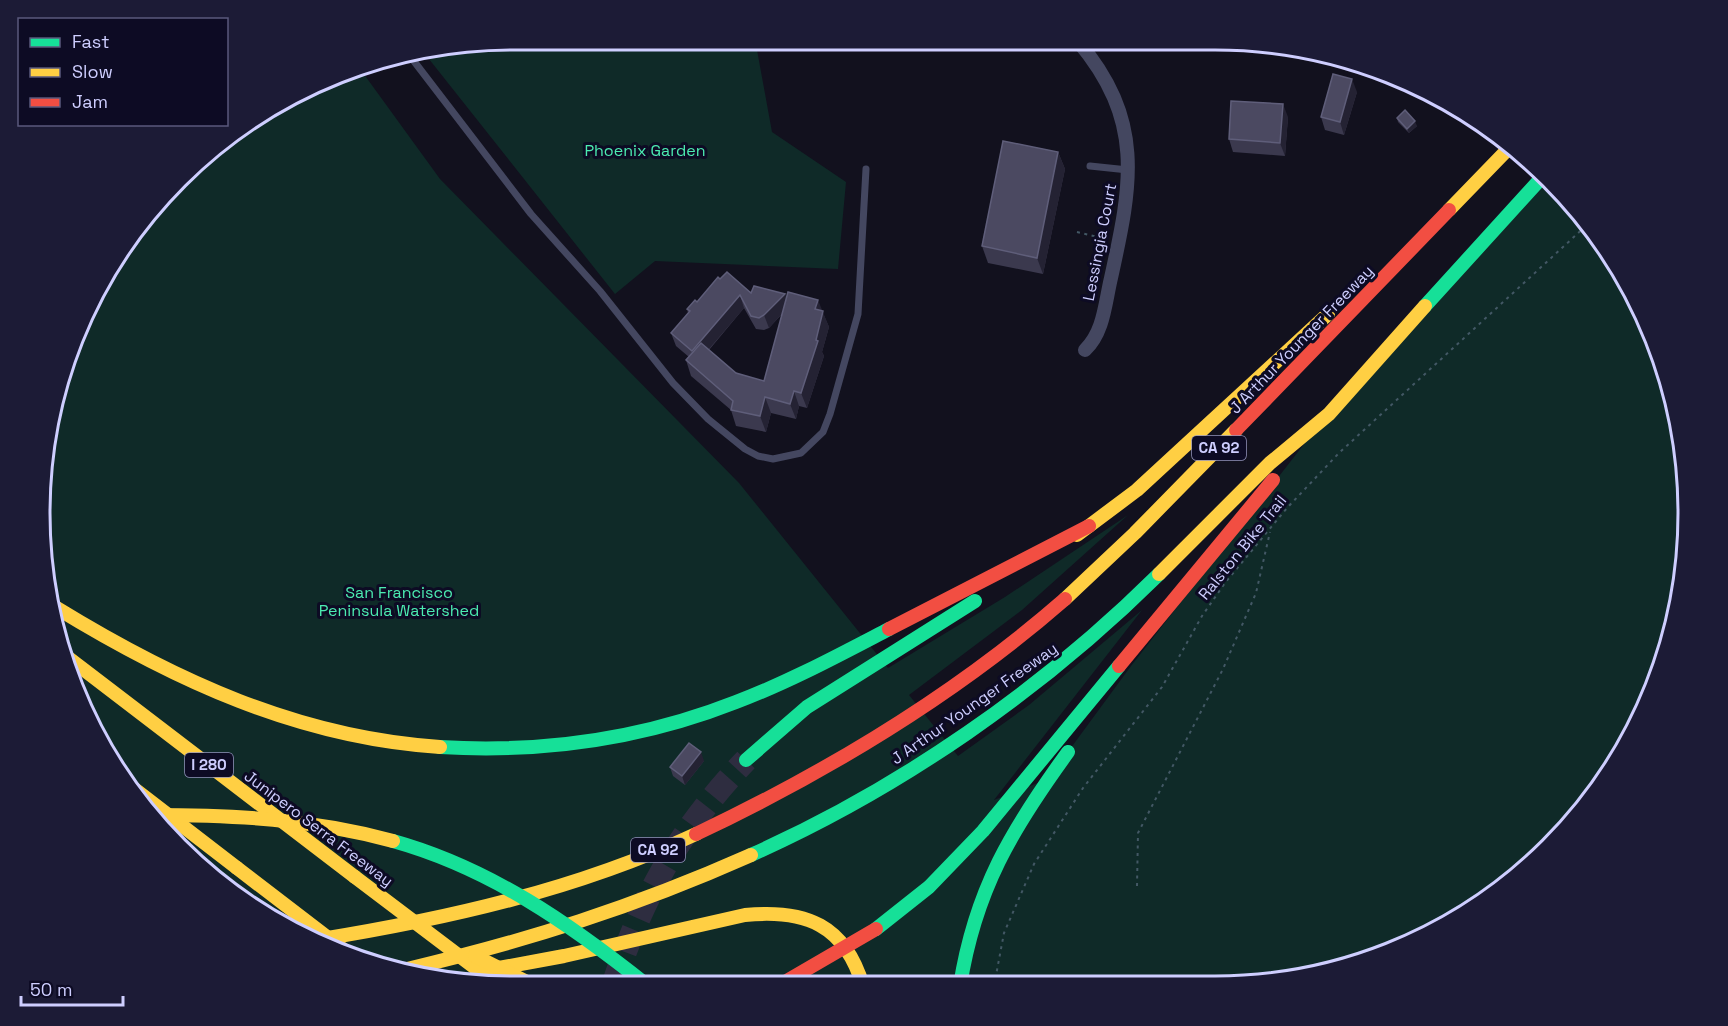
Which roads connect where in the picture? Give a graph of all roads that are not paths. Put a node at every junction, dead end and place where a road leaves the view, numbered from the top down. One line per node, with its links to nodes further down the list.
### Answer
1 (1085, 50): 6 (street, Lessingia Court)
2 (413, 60): 5 (lane)
3 (1505, 152): 8 (highway, J Arthur Younger Freeway / CA 92)
4 (1090, 166): 6 (lane)
5 (866, 169)
6 (1128, 170): 9 (street, Lessingia Court)
7 (1539, 181): 10 (highway, J Arthur Younger Freeway / CA 92)
8 (1456, 203): 11 (highway); 20 (highway, J Arthur Younger Freeway / CA 92)
9 (1085, 350)
10 (1319, 425): 12 (highway); 21 (highway, J Arthur Younger Freeway / CA 92)
11 (1089, 526): 13 (highway); 15 (highway)
12 (1182, 592): 26 (highway, bridge); 28 (highway)
13 (60, 610)
14 (74, 662): 19 (highway, Junipero Serra Freeway / I 280, bridge)
15 (746, 760)
16 (150, 801): 18 (highway, bridge)
17 (161, 815): 25 (highway, bridge)
18 (327, 937)
19 (435, 937): 23 (highway, Junipero Serra Freeway / I 280, bridge); 24 (highway, bridge)
20 (329, 938)
21 (417, 967)
22 (461, 974): 27 (highway)
23 (486, 976)
24 (515, 976)
25 (636, 976)
26 (797, 976)
27 (858, 976)
28 (962, 976)

